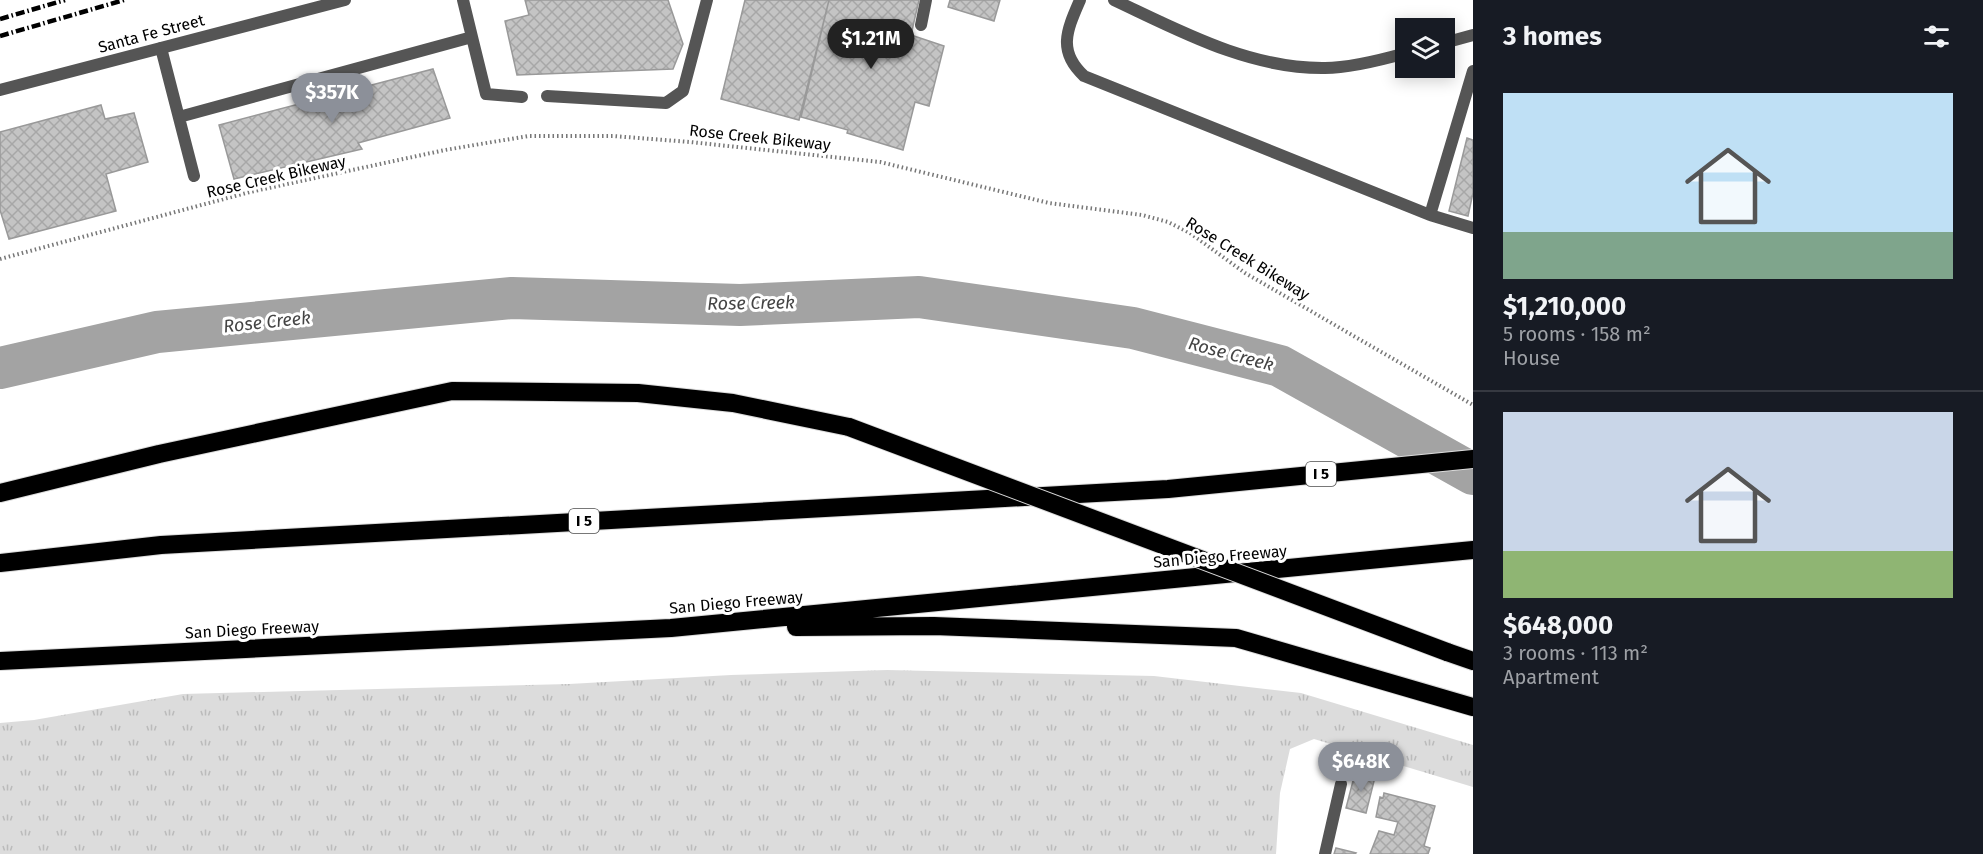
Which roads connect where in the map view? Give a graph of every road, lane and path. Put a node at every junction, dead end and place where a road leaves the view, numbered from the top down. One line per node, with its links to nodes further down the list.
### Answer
1 (345, 0): 11 (street, Santa Fe Street)
2 (462, 0): 9 (street)
3 (707, 0): 15 (street)
4 (926, 0): 7 (street)
5 (1080, 0): 19 (street)
6 (1114, 0): 12 (street)
7 (921, 25)
8 (1473, 35): 10 (street)
9 (472, 37): 16 (street); 17 (street)
10 (1455, 40)
11 (161, 48): 14 (street, Santa Fe Street); 17 (street)
12 (1395, 55)
13 (1473, 71): 19 (street)
14 (0, 90)
15 (546, 96)
16 (522, 98)
17 (179, 117): 18 (street)
18 (194, 176)
19 (1430, 215): 20 (street)
20 (1473, 228)
21 (0, 259): 22 (path, Rose Creek Bikeway)
22 (1473, 405)
23 (1473, 459): 26 (highway, I 5)
24 (0, 493): 29 (highway, bridge)
25 (1473, 550): 27 (highway, San Diego Freeway)
26 (0, 563)
27 (671, 628): 28 (highway, San Diego Freeway); 30 (highway)
28 (0, 661)
29 (1473, 661)
30 (1473, 707)
31 (1341, 784): 32 (street)
32 (1325, 854)

